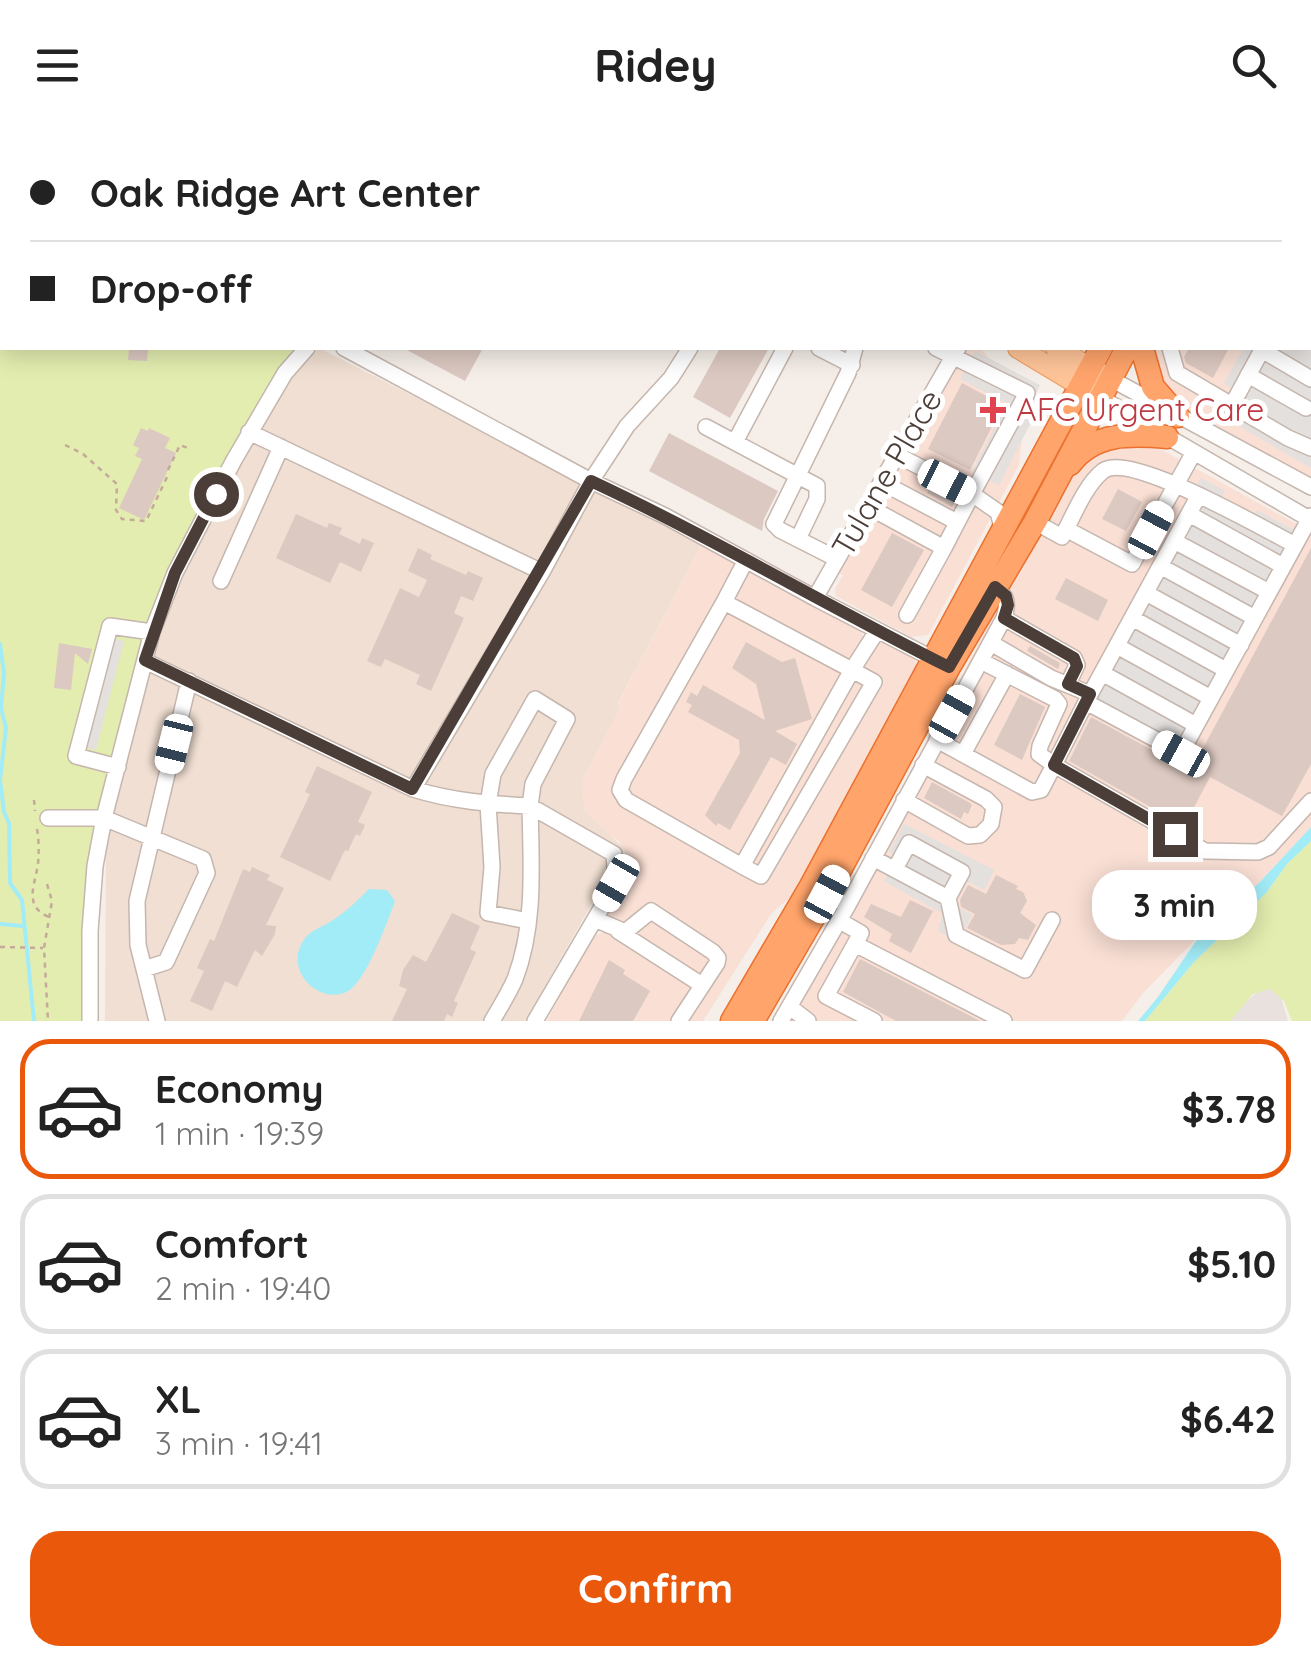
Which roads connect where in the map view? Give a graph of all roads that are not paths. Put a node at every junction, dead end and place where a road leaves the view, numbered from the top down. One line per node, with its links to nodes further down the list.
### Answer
1 (305, 350): 23 (street)
2 (348, 350): 30 (street)
3 (689, 350): 30 (street)
4 (784, 350): 24 (street)
5 (823, 350): 15 (street)
6 (855, 350): 15 (street)
7 (1024, 350): 17 (main road)
8 (1059, 350): 17 (main road)
9 (1125, 350): 17 (highway)
10 (1143, 350): 22 (highway)
11 (1171, 350): 19 (street)
12 (1261, 350): 16 (street)
13 (1264, 350): 18 (street)
14 (956, 352): 28 (street, Tulane Place); 35 (street)
15 (852, 364): 29 (street)
16 (1248, 374): 19 (street); 20 (street)
17 (1097, 376): 22 (street); 34 (highway); 36 (highway)
18 (1311, 379)
19 (1232, 405): 26 (street)
20 (1306, 408)
21 (706, 427): 24 (street)
22 (1173, 427): 27 (street); 33 (street); 34 (highway)
23 (249, 432): 25 (street); 65 (street)
24 (735, 442): 29 (street)
25 (281, 447): 53 (street); 54 (street)
26 (1311, 448)
27 (1194, 452): 32 (street); 40 (street)
28 (896, 455): 31 (street, Tulane Place); 35 (street)
29 (797, 474): 45 (street); 45 (street)
30 (591, 481): 50 (street); 53 (street)
31 (882, 482): 38 (street, Tulane Place); 41 (street)
32 (1175, 485): 37 (street); 43 (street); 43 (street)
33 (1311, 487)
34 (1050, 491): 42 (highway)
35 (974, 492): 36 (street); 41 (street); 44 (street)
36 (1024, 493): 44 (highway)
37 (1199, 495): 39 (street); 47 (street)
38 (868, 506): 48 (street); 49 (street, Tulane Place)
39 (1188, 514): 46 (street); 52 (street)
40 (1310, 518): 47 (street)
41 (958, 522): 48 (street)
42 (1035, 522): 43 (street); 55 (highway)
43 (1066, 530)
44 (1003, 531): 55 (highway)
45 (798, 540): 49 (street)
46 (1174, 540): 51 (street); 56 (street)
47 (1301, 543): 52 (street)
48 (944, 548): 60 (street)
49 (837, 559): 58 (street, Tulane Place)
50 (746, 560): 58 (street); 59 (street)
51 (1160, 566): 57 (street); 63 (street)
52 (1283, 566): 56 (street)
53 (542, 572): 86 (street)
54 (221, 581)
55 (986, 582): 61 (street); 71 (highway)
56 (1269, 592): 63 (street)
57 (1146, 593): 62 (street); 67 (street)
58 (815, 598): 64 (street)
59 (724, 602): 72 (street); 95 (street)
60 (907, 615)
61 (1004, 618): 66 (street); 77 (street)
62 (1132, 618): 68 (street); 73 (street)
63 (1255, 618): 67 (street)
64 (877, 631): 71 (street); 72 (street)
65 (152, 632): 69 (street); 85 (street)
66 (991, 643): 70 (street); 77 (street)
67 (1240, 644): 73 (street)
68 (1117, 646): 74 (street); 79 (street)
69 (145, 660): 76 (street); 85 (street)
70 (981, 661): 75 (street); 81 (street)
71 (941, 663): 97 (highway)
72 (852, 670): 95 (street); 95 (street)
73 (1226, 670): 79 (street)
74 (1102, 673): 78 (street); 80 (street)
75 (1007, 674): 82 (street); 84 (street)
76 (189, 682): 86 (street); 93 (street)
77 (1068, 684): 78 (street)
78 (1088, 698): 80 (street); 84 (street)
79 (1212, 698): 80 (street)
80 (1196, 725)
81 (938, 740): 82 (street); 83 (street)
82 (964, 754): 84 (street)
83 (923, 765): 87 (street); 87 (street)
84 (1054, 765): 88 (street)
85 (118, 767): 92 (street)
86 (412, 789): 89 (street)
87 (904, 800): 94 (street)
88 (1311, 801)
89 (488, 804): 90 (street); 90 (street); 102 (street)
90 (530, 806): 100 (street); 102 (street)
91 (48, 818): 92 (street)
92 (104, 818): 93 (street); 109 (street)
93 (151, 837): 106 (street); 106 (street)
94 (874, 858): 96 (street); 99 (street)
95 (742, 866)
96 (895, 869): 98 (street); 98 (street)
97 (819, 890): 99 (street); 114 (highway); 115 (highway)
98 (948, 898): 101 (street)
99 (848, 905): 103 (street)
100 (595, 919): 104 (street); 112 (street)
101 (1052, 920)
102 (528, 921): 111 (street)
103 (840, 921): 105 (street); 108 (street)
104 (618, 931): 107 (street); 107 (street)
105 (855, 944): 117 (street); 118 (street)
106 (144, 969): 110 (street)
107 (702, 985): 113 (street)
108 (786, 1014): 116 (street)
109 (90, 1021)
110 (157, 1021)
111 (492, 1021)
112 (535, 1021)
113 (679, 1021)
114 (732, 1021)
115 (753, 1021)
116 (808, 1021)
117 (874, 1021)
118 (1004, 1021)

